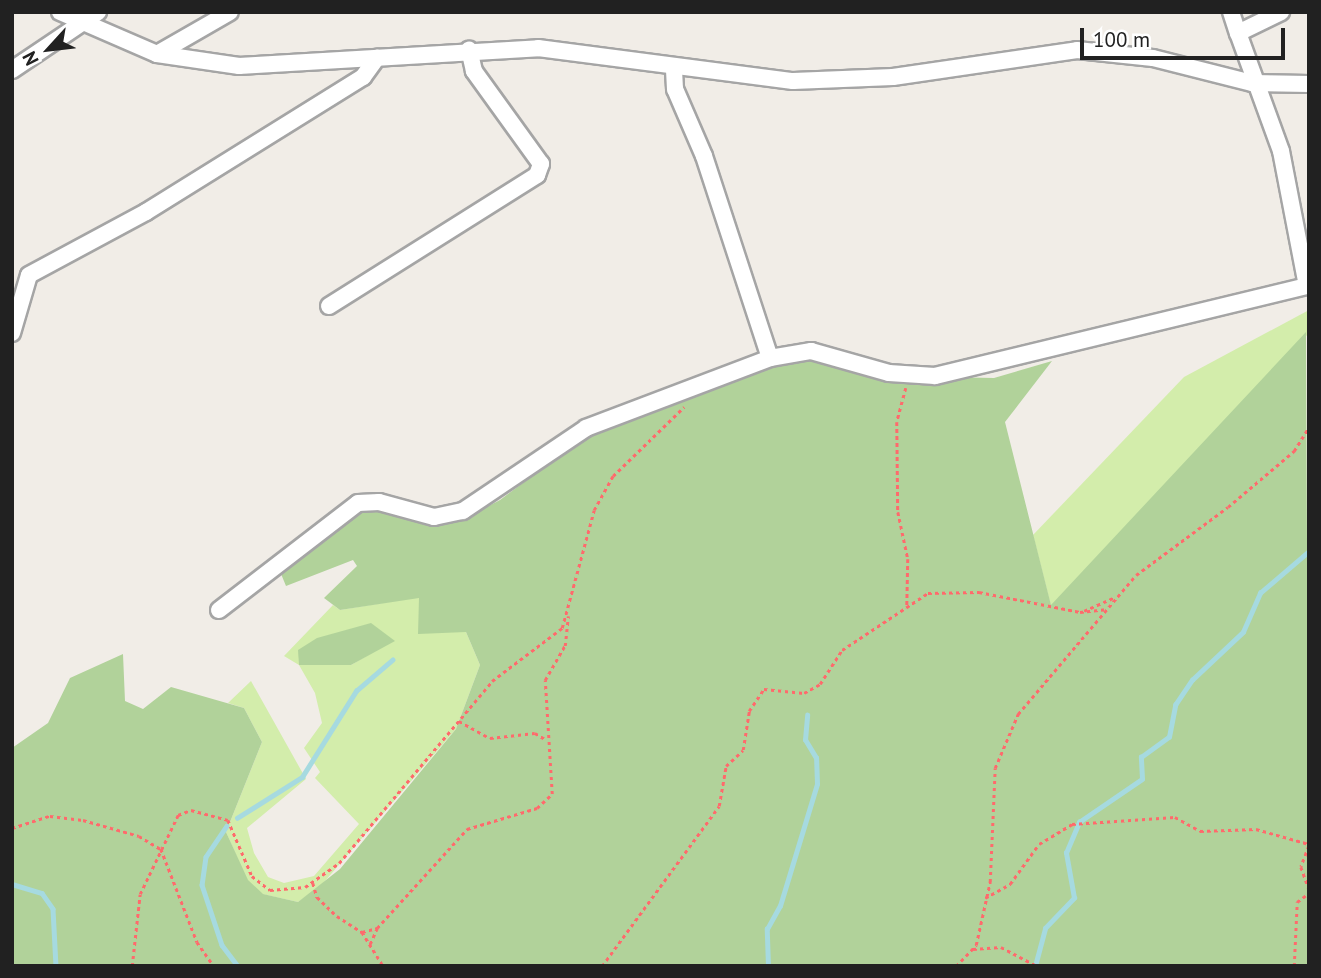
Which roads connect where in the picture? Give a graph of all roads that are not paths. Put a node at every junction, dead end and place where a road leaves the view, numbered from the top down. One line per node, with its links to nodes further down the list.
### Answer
1 (60, 12): 6 (street)
2 (98, 12): 6 (street)
3 (230, 12): 9 (street)
4 (1231, 12): 7 (street)
5 (1281, 12): 7 (street)
6 (83, 26): 9 (street); 12 (street)
7 (1238, 33): 13 (street)
8 (469, 50): 10 (street); 11 (street); 15 (street)
9 (157, 54): 10 (street)
10 (377, 58): 16 (street)
11 (674, 66): 13 (street); 17 (street)
12 (12, 70)
13 (1252, 83): 14 (street); 17 (street)
14 (1309, 84)
15 (329, 306)
16 (12, 333)
17 (770, 358): 18 (street)
18 (219, 610)

